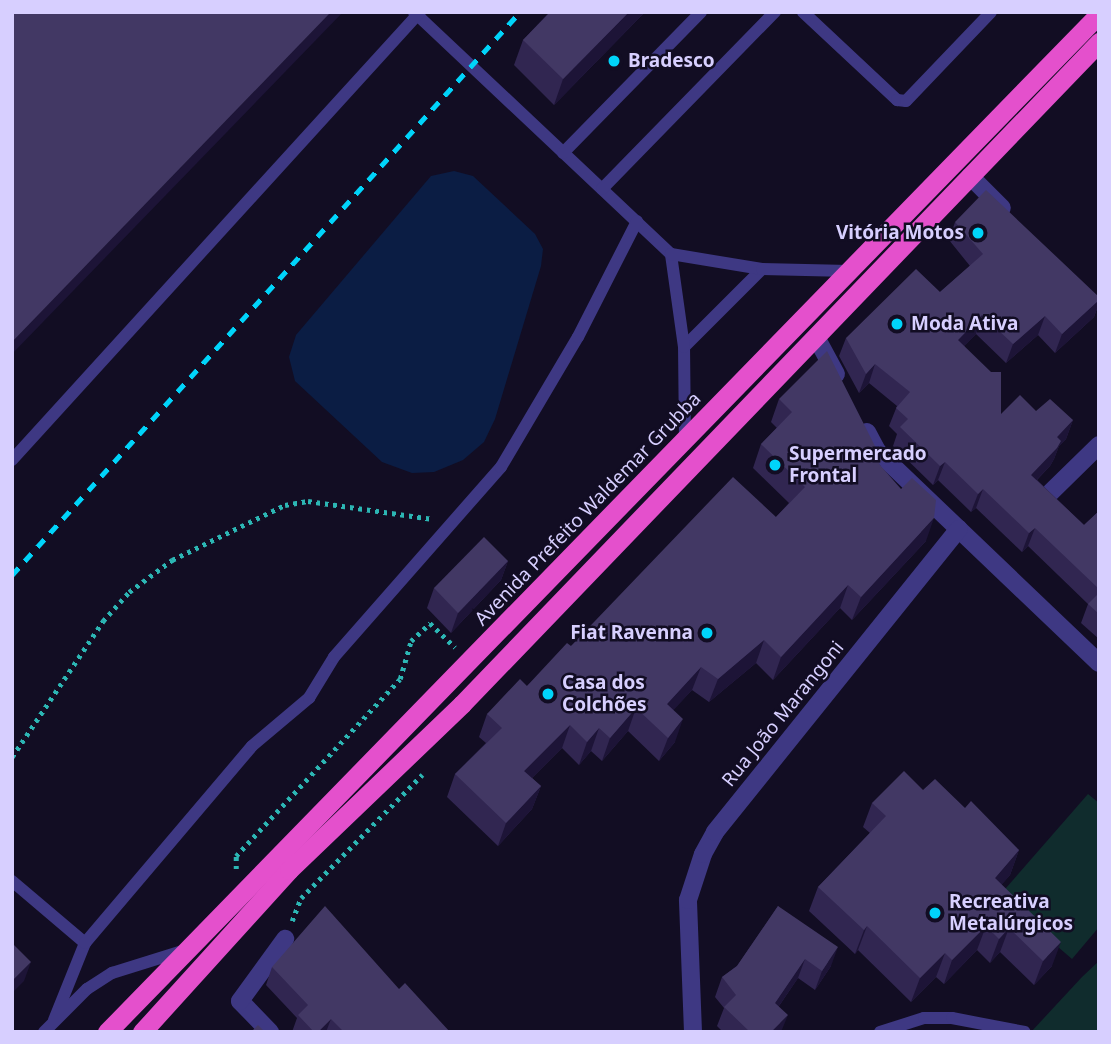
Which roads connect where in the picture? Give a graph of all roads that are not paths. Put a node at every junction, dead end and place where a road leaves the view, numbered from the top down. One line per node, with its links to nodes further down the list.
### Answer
1 (701, 12): 8 (lane)
2 (775, 12): 10 (lane)
3 (803, 12): 4 (lane)
4 (992, 12)
5 (417, 13): 8 (lane); 22 (lane)
6 (1099, 14): 15 (highway, Avenida Prefeito Waldemar Grubba)
7 (1099, 42): 9 (highway)
8 (563, 153): 10 (lane)
9 (970, 176): 12 (street); 16 (highway)
10 (602, 189): 11 (lane)
11 (637, 221): 13 (lane); 28 (lane)
12 (1016, 223)
13 (671, 254): 14 (lane); 17 (lane)
14 (762, 269): 15 (lane); 17 (lane)
15 (850, 271): 20 (highway, Avenida Prefeito Waldemar Grubba)
16 (816, 337): 18 (street); 33 (highway)
17 (684, 347): 20 (lane)
18 (846, 394)
19 (859, 417): 24 (street)
20 (685, 441): 29 (highway, Avenida Prefeito Waldemar Grubba)
21 (1099, 445): 23 (street)
22 (12, 460)
23 (1051, 492)
24 (959, 528): 25 (street); 35 (street, Rua João Marangoni)
25 (1099, 663)
26 (12, 881): 28 (lane)
27 (285, 939): 34 (street)
28 (85, 943): 30 (lane)
29 (182, 951): 30 (lane); 32 (highway, Avenida Prefeito Waldemar Grubba)
30 (54, 1020): 31 (lane)
31 (44, 1032)
32 (107, 1032)
33 (142, 1032)
34 (270, 1032)
35 (693, 1032)
36 (880, 1032): 37 (lane)
37 (1025, 1032)

